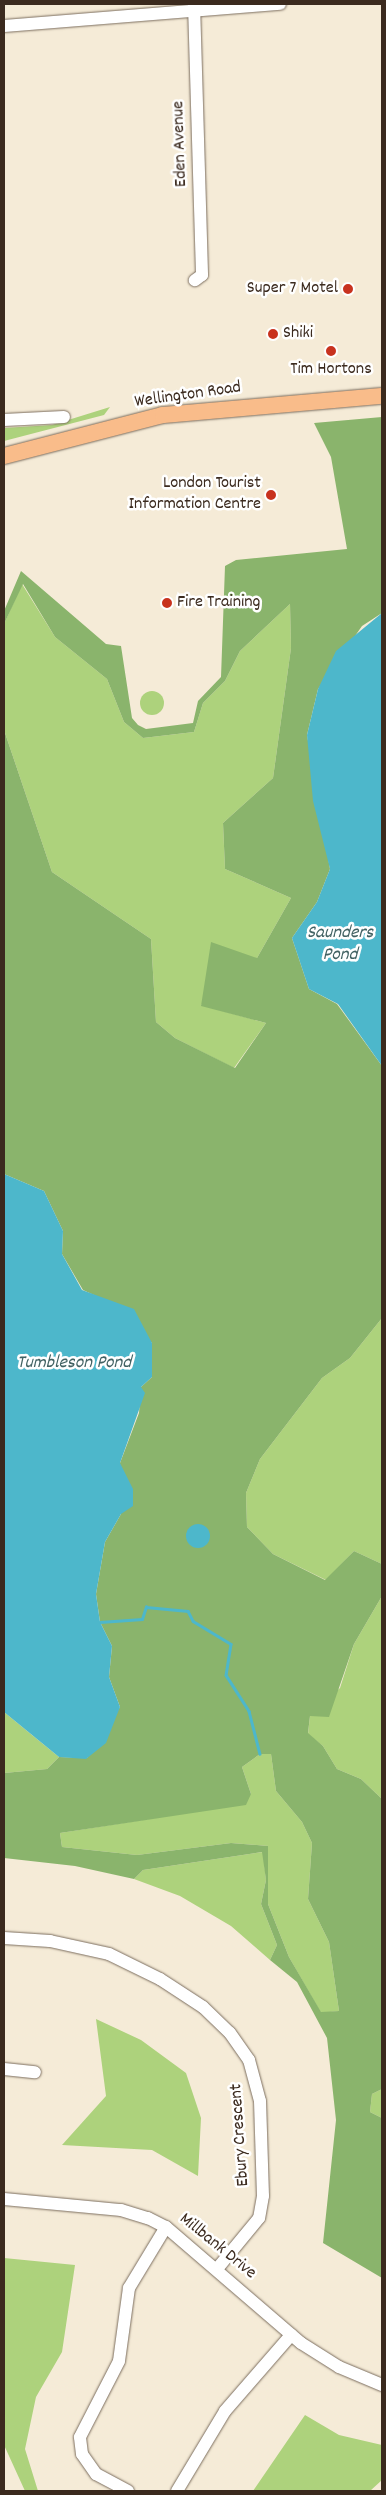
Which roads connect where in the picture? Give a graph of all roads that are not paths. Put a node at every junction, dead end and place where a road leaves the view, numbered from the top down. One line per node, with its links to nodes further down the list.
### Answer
1 (280, 4): 2 (street)
2 (194, 7): 3 (street); 4 (street, Eden Avenue)
3 (4, 26)
4 (195, 280)
5 (382, 396): 8 (main road, Wellington Road)
6 (64, 417): 7 (street)
7 (4, 420)
8 (4, 456)
9 (4, 1938): 14 (street, Ebury Crescent)
10 (4, 2069): 11 (street)
11 (35, 2072)
12 (4, 2200): 13 (street, Millbank Drive)
13 (166, 2227): 14 (street, Millbank Drive); 17 (street)
14 (217, 2269): 15 (street, Millbank Drive)
15 (291, 2335): 16 (street, Millbank Drive); 18 (street)
16 (382, 2385)
17 (128, 2491)
18 (177, 2491)

